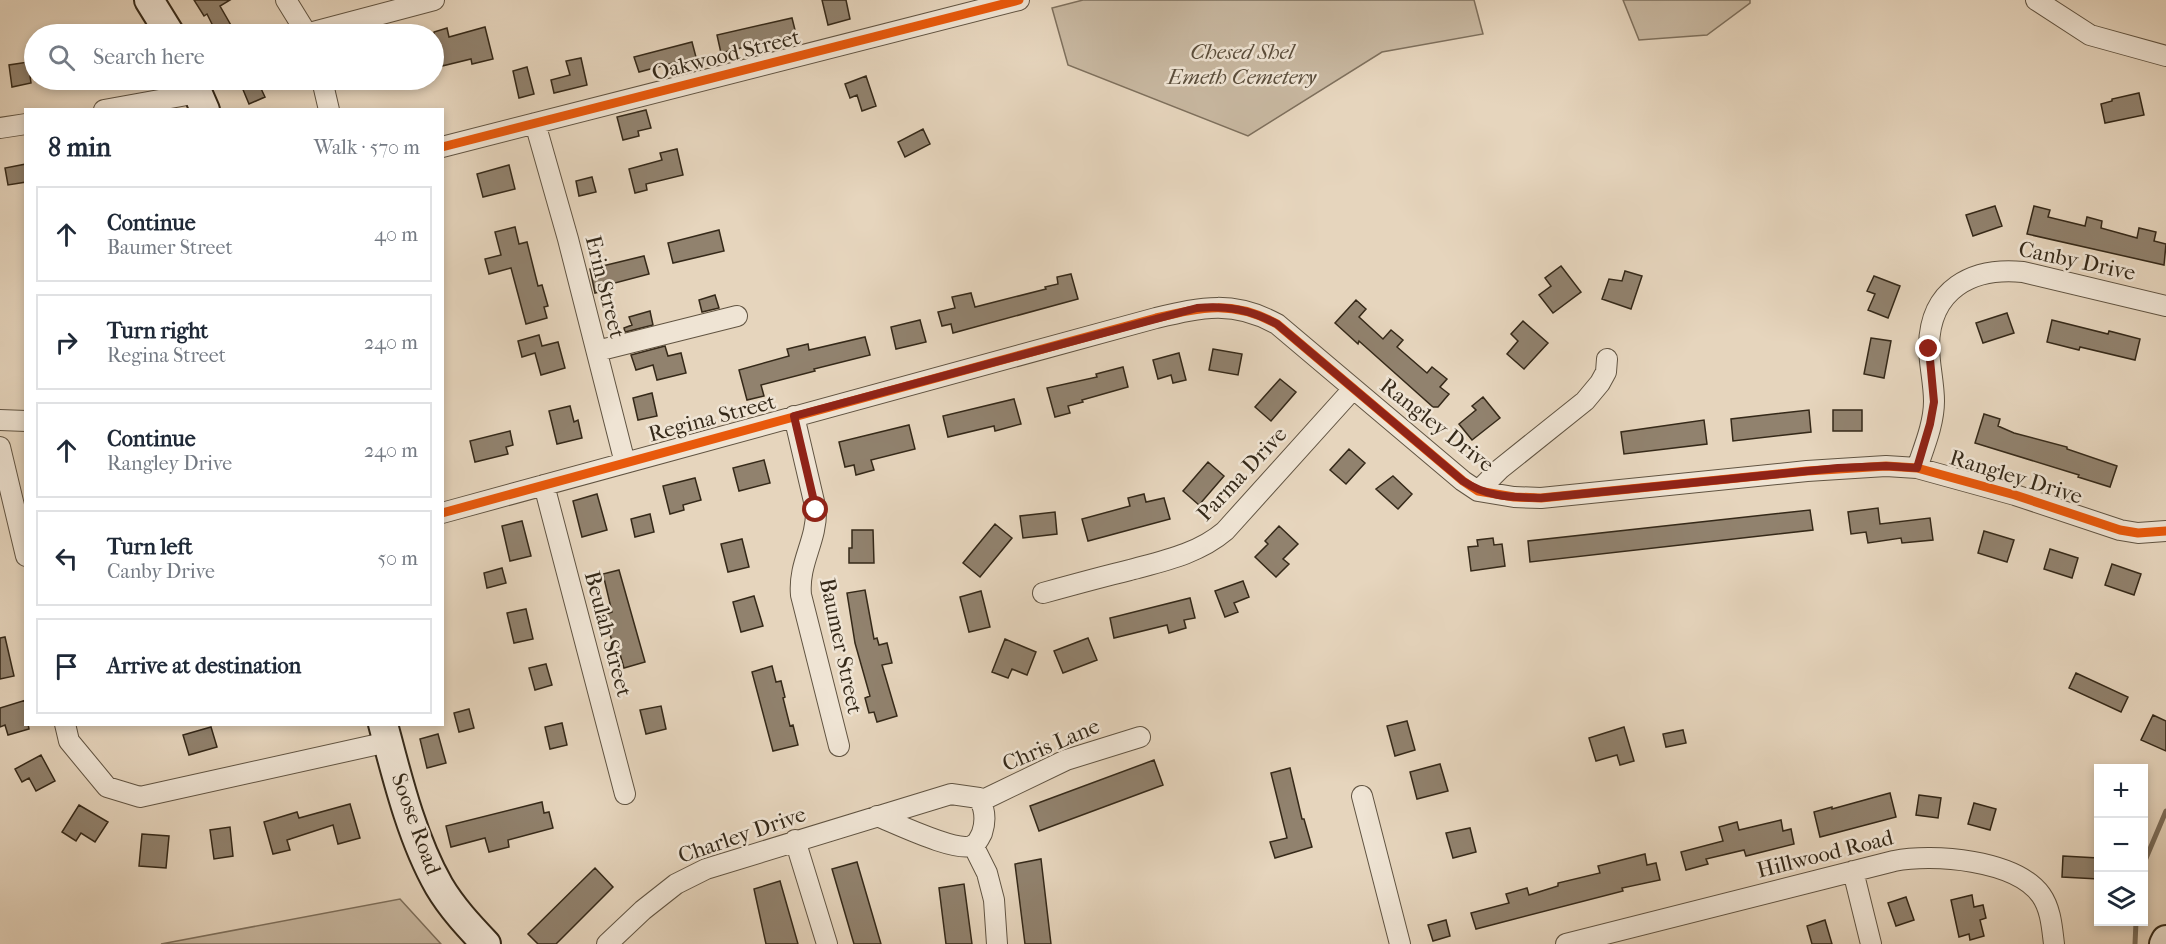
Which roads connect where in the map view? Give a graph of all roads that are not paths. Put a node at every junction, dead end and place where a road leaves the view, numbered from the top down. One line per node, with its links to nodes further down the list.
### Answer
1 (149, 0): 6 (street)
2 (286, 0): 7 (street)
3 (435, 0): 8 (street)
4 (1020, 0): 14 (street, Oakwood Street)
5 (2036, 0): 9 (street)
6 (164, 24)
7 (301, 24)
8 (345, 24)
9 (2166, 56)
10 (324, 90): 13 (street)
11 (198, 94): 12 (street)
12 (116, 108)
13 (329, 108)
14 (535, 123): 17 (street, Oakwood Street); 20 (street, Erin Street)
15 (24, 124): 16 (street)
16 (0, 128)
17 (444, 146)
18 (2166, 306): 28 (street, Canby Drive)
19 (737, 316): 20 (street)
20 (597, 351): 27 (street, Erin Street)
21 (1607, 359): 30 (street)
22 (1353, 389): 23 (street, Regina Street); 30 (street, Rangley Drive); 34 (street, Parma Drive)
23 (794, 416): 27 (street, Regina Street); 38 (street, Baumer Street)
24 (0, 420): 25 (street)
25 (24, 421)
26 (0, 447): 33 (street)
27 (625, 463): 29 (street, Regina Street)
28 (1917, 468): 30 (street, Rangley Drive); 32 (street, Rangley Drive)
29 (544, 485): 31 (street, Regina Street); 39 (street, Beulah Street)
30 (1478, 491)
31 (444, 512)
32 (2166, 531)
33 (24, 548)
34 (1043, 593)
35 (65, 726): 36 (street)
36 (386, 733): 46 (street, Soose Road)
37 (1140, 737): 41 (street, Chris Lane)
38 (838, 746)
39 (625, 794)
40 (1362, 796): 50 (street)
41 (981, 801): 42 (street, Charley Drive); 44 (street)
42 (877, 816): 43 (street, Charley Drive); 44 (street)
43 (795, 840): 47 (street, Charley Drive); 48 (street)
44 (973, 845): 49 (street)
45 (1853, 871): 51 (street, Hillwood Road); 52 (street); 53 (street, Hillwood Road)
46 (486, 944)
47 (607, 944)
48 (827, 944)
49 (998, 944)
50 (1400, 944)
51 (1566, 944)
52 (1871, 944)
53 (2054, 944)

